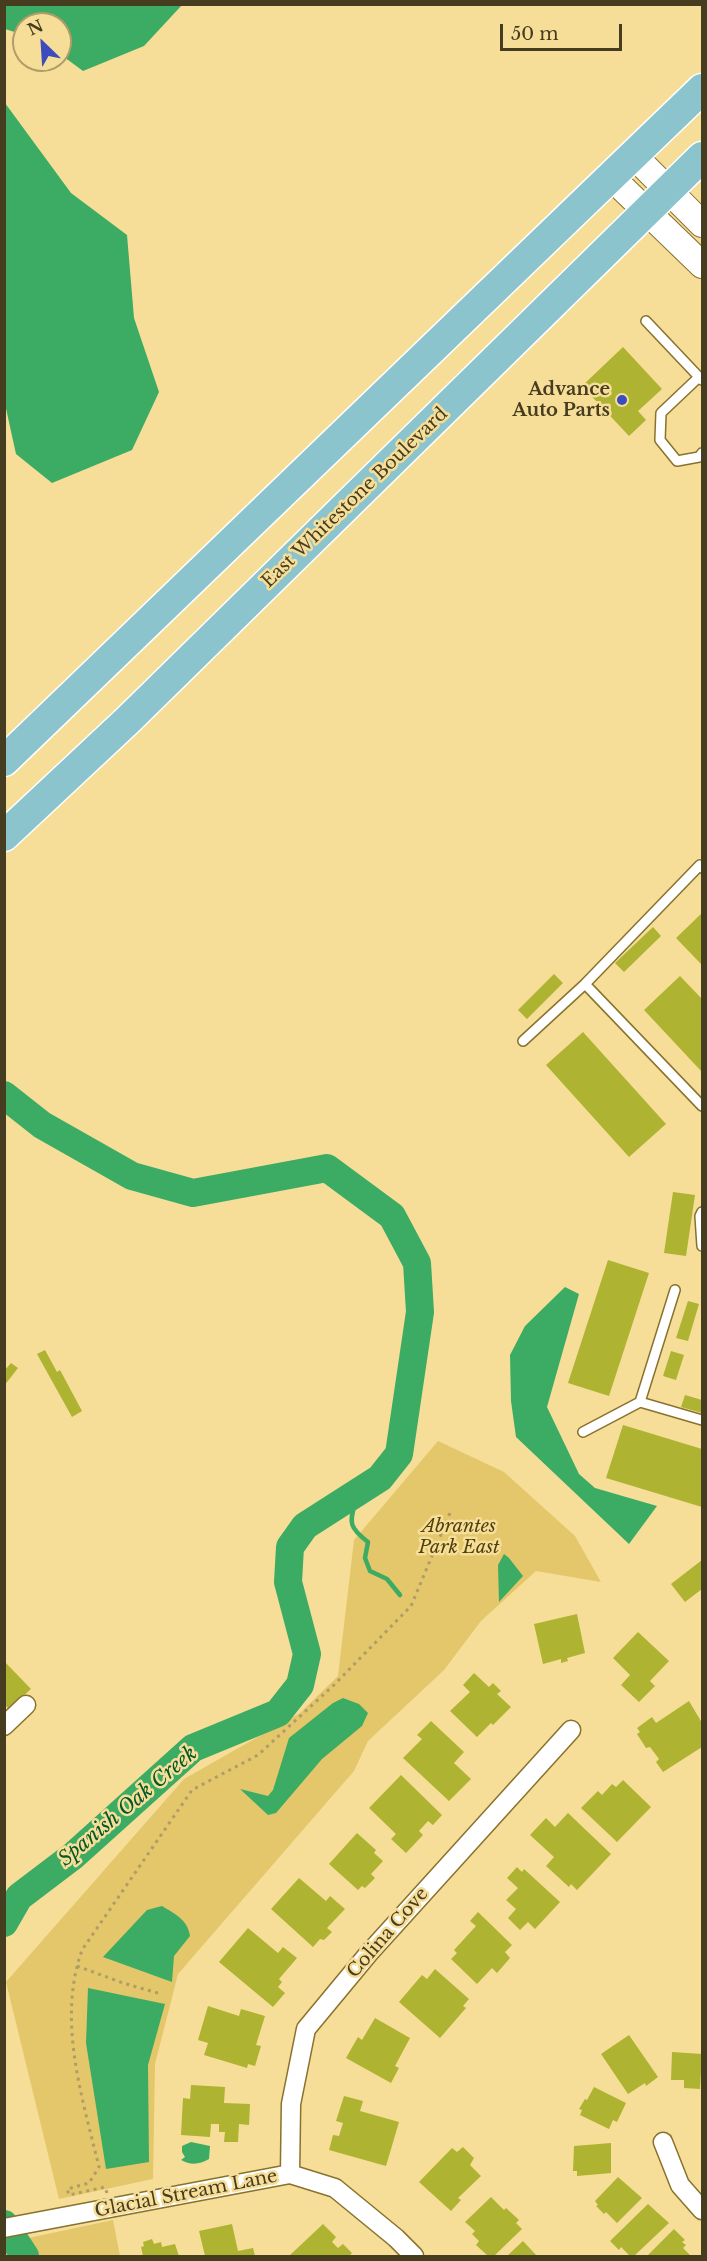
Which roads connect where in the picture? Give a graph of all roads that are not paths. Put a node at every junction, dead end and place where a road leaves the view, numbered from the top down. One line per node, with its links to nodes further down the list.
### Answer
1 (702, 89): 2 (main road)
2 (634, 156): 4 (main road); 5 (street)
3 (702, 157): 5 (main road, East Whitestone Boulevard)
4 (612, 178): 6 (street); 12 (main road)
5 (668, 190): 6 (main road, East Whitestone Boulevard); 7 (street)
6 (648, 212): 8 (street); 13 (main road, East Whitestone Boulevard)
7 (702, 224)
8 (702, 265)
9 (646, 321): 10 (lane)
10 (701, 379): 11 (lane)
11 (702, 453)
12 (4, 761)
13 (4, 836)
14 (702, 868): 15 (lane)
15 (585, 984): 16 (lane); 17 (lane)
16 (523, 1041)
17 (702, 1106)
18 (702, 1212): 19 (lane)
19 (702, 1246)
20 (675, 1290): 21 (lane)
21 (640, 1402): 22 (lane); 23 (lane)
22 (702, 1420)
23 (583, 1432)
24 (26, 1704): 25 (street)
25 (4, 1726)
26 (571, 1730): 28 (street, Colina Cove)
27 (663, 2142): 29 (street)
28 (290, 2174): 30 (street, Glacial Stream Lane); 31 (street, Glacial Stream Lane)
29 (702, 2210)
30 (11, 2227)
31 (414, 2256)

